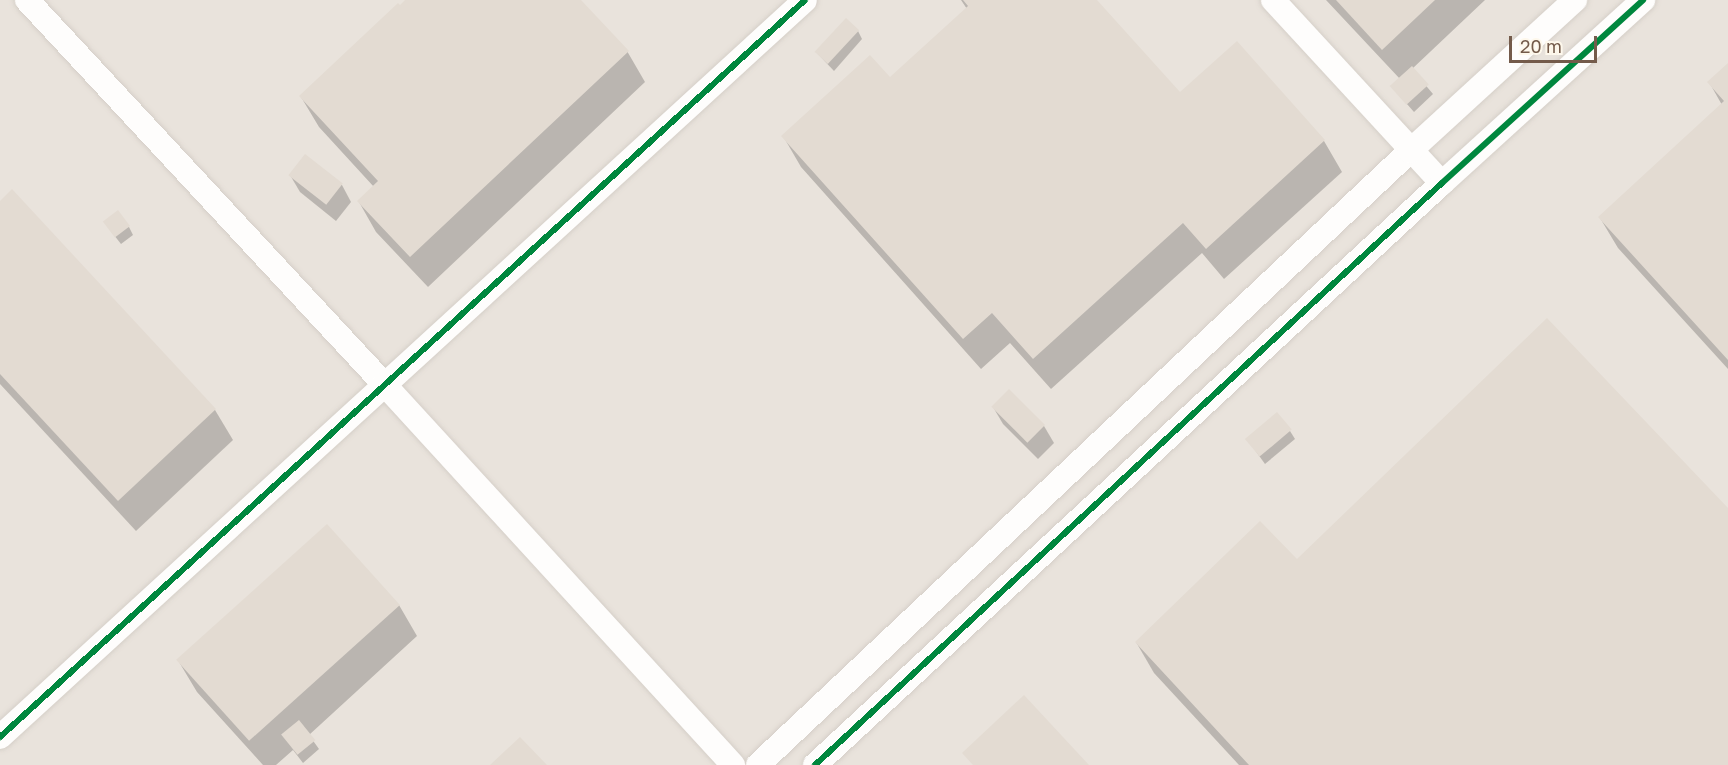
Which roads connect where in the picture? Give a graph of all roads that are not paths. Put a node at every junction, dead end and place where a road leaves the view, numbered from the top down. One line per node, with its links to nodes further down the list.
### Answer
1 (27, 0): 8 (street)
2 (806, 0): 8 (street)
3 (1274, 0): 6 (street)
4 (1575, 0): 6 (street)
5 (1643, 0): 7 (street)
6 (1410, 151): 7 (street); 11 (street)
7 (1442, 183): 12 (street)
8 (384, 384): 9 (street); 10 (street)
9 (0, 737)
10 (732, 765)
11 (758, 765)
12 (815, 765)

